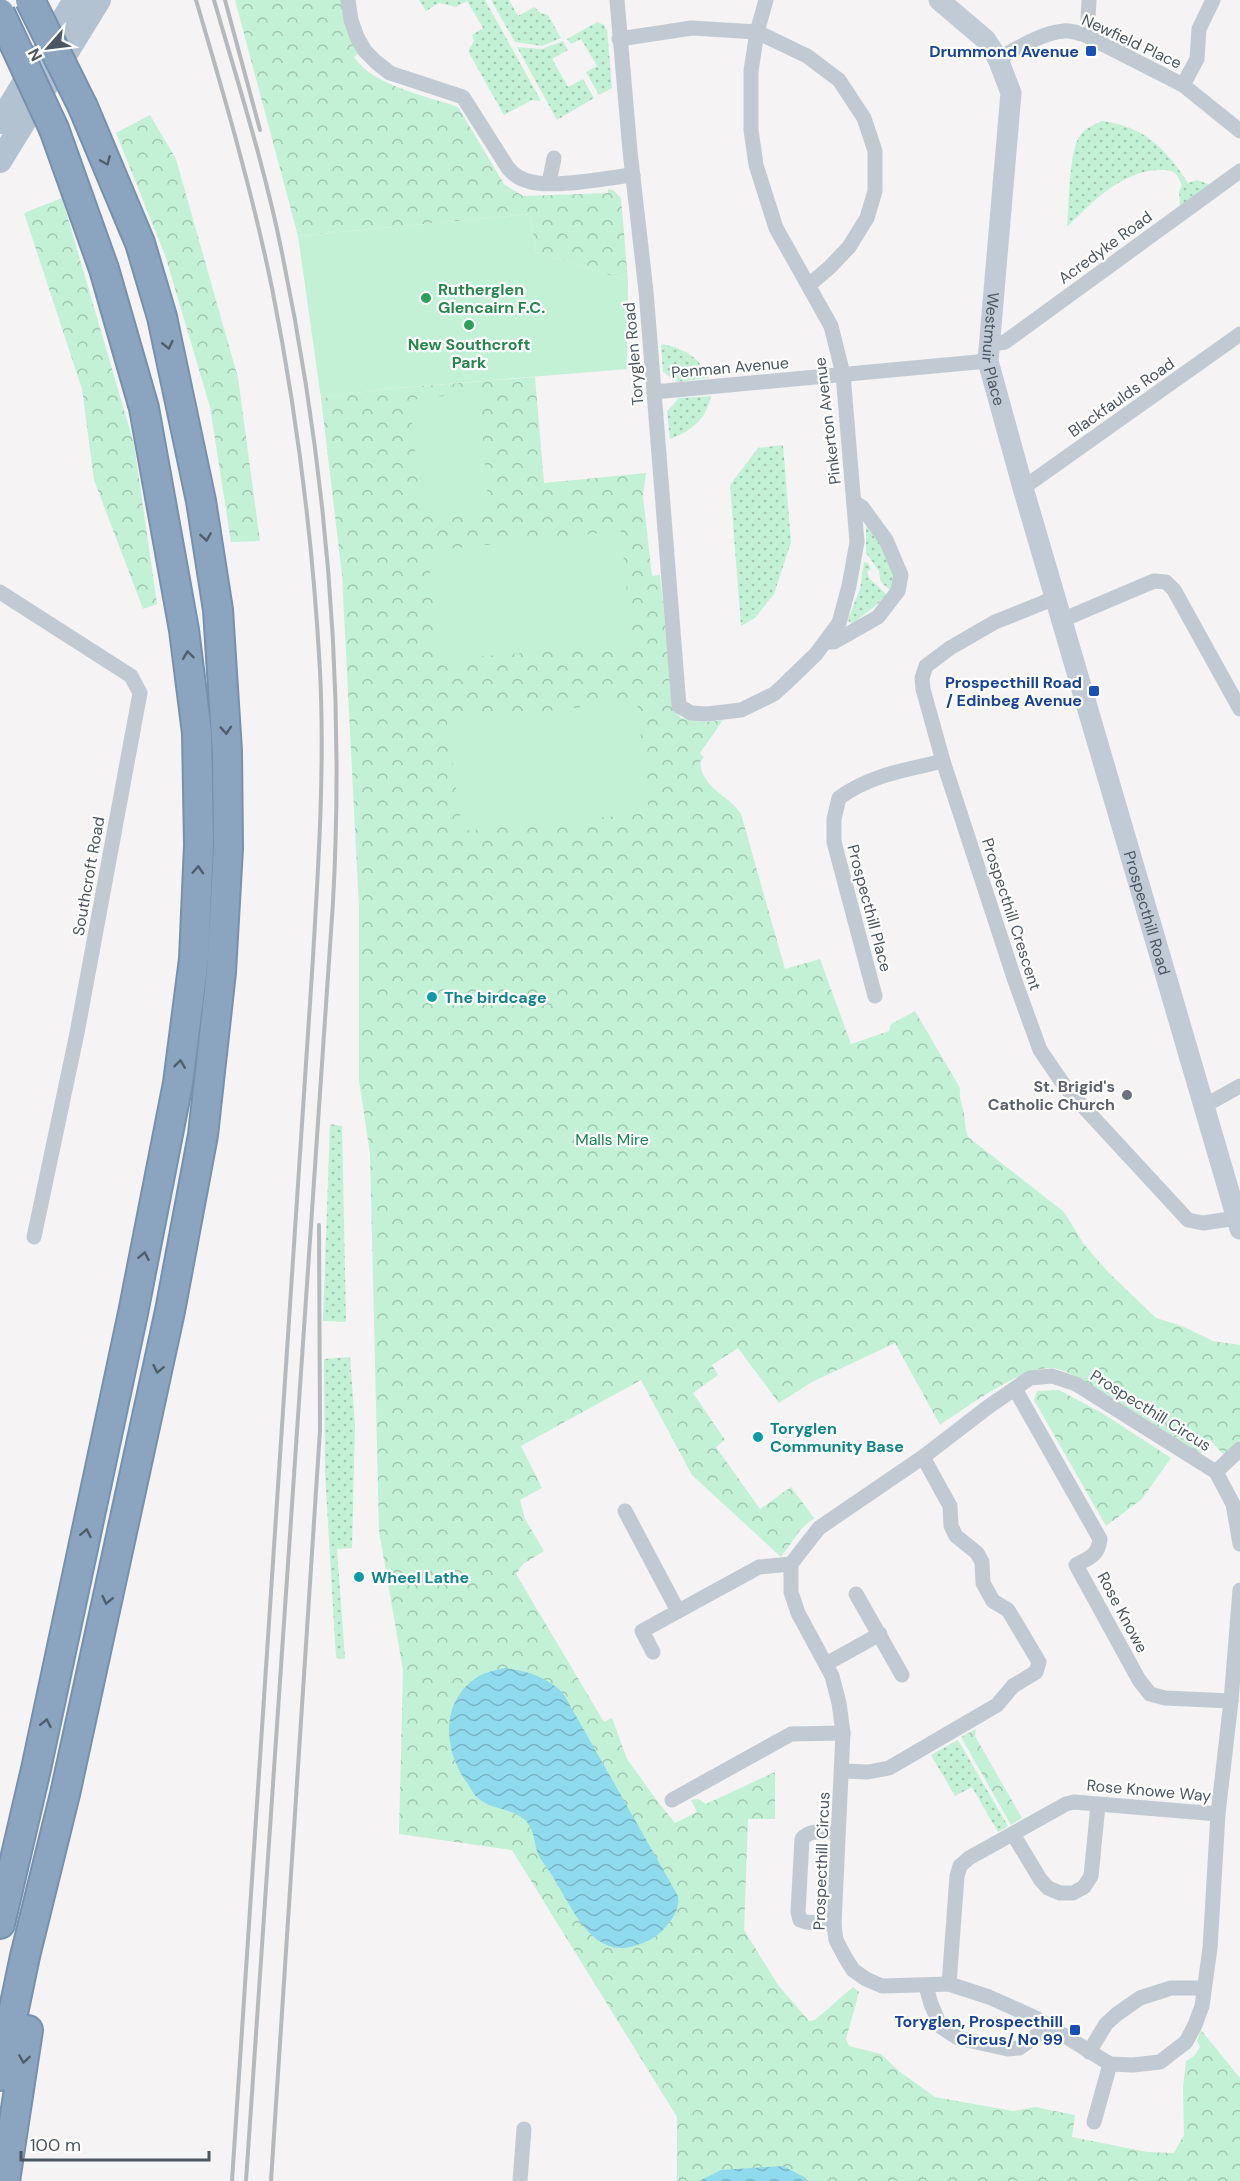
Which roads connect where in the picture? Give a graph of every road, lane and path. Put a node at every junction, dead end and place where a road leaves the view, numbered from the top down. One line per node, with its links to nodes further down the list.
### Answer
1 (30, 0): 61 (highway, one-way to 61, bridge)
2 (75, 0): 16 (main road)
3 (99, 0): 16 (main road)
4 (348, 0): 23 (street)
5 (617, 0): 13 (street, Toryglen Road)
6 (765, 0): 12 (street, Pinkerton Avenue)
7 (939, 0): 14 (main road, Westmuir Place)
8 (1089, 0): 11 (street)
9 (1213, 0): 15 (street)
10 (0, 13): 59 (highway, one-way to 10, bridge)
11 (1088, 19)
12 (757, 32): 13 (street); 24 (street, Pinkerton Avenue); 24 (street)
13 (620, 39): 22 (street, Toryglen Road)
14 (998, 59): 15 (street, Newfield Place); 26 (main road, Westmuir Place)
15 (1183, 85): 18 (street, Newfield Place)
16 (15, 102): 17 (main road); 20 (main road)
17 (0, 122)
18 (1240, 131)
19 (554, 158): 23 (street)
20 (0, 161)
21 (1240, 171): 26 (street, Acredyke Road)
22 (633, 175): 23 (street); 28 (street, Toryglen Road)
23 (549, 183)
24 (809, 285): 27 (street, Pinkerton Avenue)
25 (1240, 334): 29 (street, Blackfaulds Road)
26 (988, 353): 27 (street, Penman Avenue); 29 (main road, Westmuir Place)
27 (843, 374): 28 (street, Penman Avenue); 30 (street, Pinkerton Avenue)
28 (654, 392): 35 (street, Toryglen Road)
29 (1023, 488): 32 (main road, Westmuir Place)
30 (854, 502): 34 (street, Pinkerton Avenue); 34 (street)
31 (0, 591): 42 (street, Southcroft Road)
32 (1055, 598): 33 (main road, Prospecthill Road); 37 (street, Prospecthill Crescent)
33 (1062, 620): 36 (street); 40 (main road, Prospecthill Road)
34 (825, 642): 35 (street, Pinkerton Avenue)
35 (679, 706)
36 (1240, 709)
37 (943, 761): 38 (street, Prospecthill Place); 41 (street, Prospecthill Crescent)
38 (875, 996)
39 (1240, 1086): 40 (street)
40 (1204, 1106): 41 (main road, Prospecthill Road)
41 (1238, 1224)
42 (34, 1237)
43 (1015, 1389): 45 (street, Prospecthill Circus); 46 (street, Prospecthill Circus); 57 (street, Rose Knowe)
44 (1240, 1449): 46 (street, Prospecthill Circus)
45 (923, 1457): 49 (street, Prospecthill Circus); 60 (street)
46 (1216, 1472): 48 (street, Prospecthill Circus)
47 (625, 1511): 52 (street)
48 (1240, 1544)
49 (790, 1564): 52 (street); 55 (street, Prospecthill Circus)
50 (1240, 1590): 57 (street, Prospecthill Circus)
51 (856, 1594): 53 (street)
52 (678, 1611): 54 (street)
53 (880, 1635): 55 (street); 56 (street)
54 (653, 1652)
55 (826, 1664): 58 (street, Prospecthill Circus)
56 (902, 1675)
57 (1231, 1701): 64 (street, Prospecthill Circus)
58 (843, 1733): 60 (street, Prospecthill Circus); 62 (street)
59 (36, 1769): 67 (highway); 68 (highway)
60 (843, 1771): 65 (street, Prospecthill Circus)
61 (65, 1794): 76 (highway); 79 (highway, one-way to 79)
62 (672, 1800)
63 (1098, 1805): 64 (street, Rose Knowe Way); 66 (street, Rose Knowe Way); 66 (street)
64 (1218, 1814): 72 (street, Prospecthill Circus)
65 (838, 1832): 69 (street, Prospecthill Circus); 69 (street)
66 (1012, 1834): 70 (street, Rose Knowe Way)
67 (0, 1879)
68 (0, 1924)
69 (834, 1924): 71 (street, Prospecthill Circus)
70 (949, 1984): 71 (street, Prospecthill Circus); 73 (street, Prospecthill Circus)
71 (926, 1986): 73 (street)
72 (1204, 1988): 74 (street); 75 (street, Prospecthill Circus)
73 (1049, 2027): 74 (street, Prospecthill Circus)
74 (1089, 2052): 75 (street, Prospecthill Circus)
75 (1110, 2064): 77 (street)
76 (0, 2076)
77 (1094, 2122)
78 (524, 2129): 80 (street)
79 (5, 2181)
80 (520, 2181)

